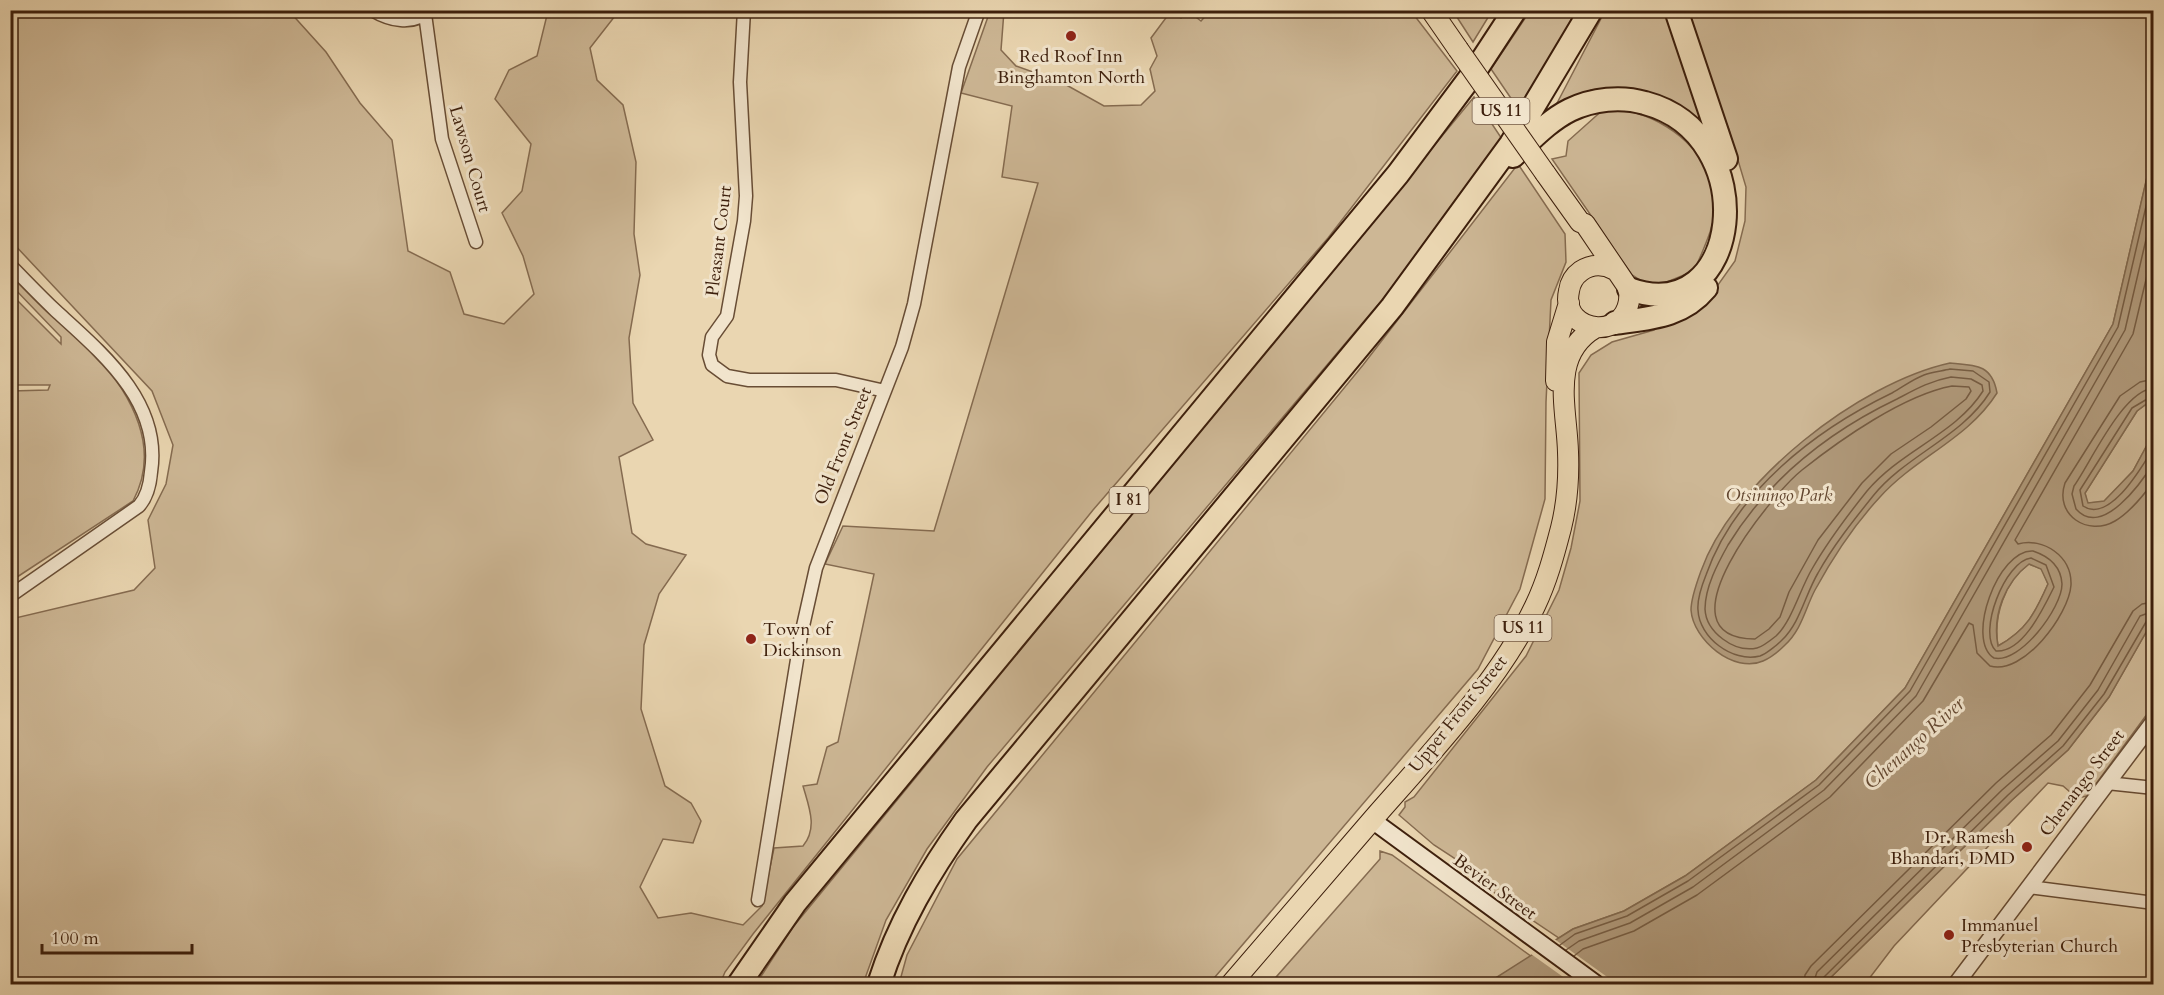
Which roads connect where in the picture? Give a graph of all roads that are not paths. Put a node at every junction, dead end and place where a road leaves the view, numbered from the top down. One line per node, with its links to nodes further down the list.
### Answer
1 (372, 10): 7 (street)
2 (744, 10): 18 (street, Pleasant Court)
3 (1431, 10): 10 (main road, Upper Front Street / US 11, bridge)
4 (1515, 10): 28 (highway, I 81)
5 (1591, 10): 9 (highway)
6 (1676, 10): 17 (highway)
7 (427, 12): 11 (street, Lawson Court)
8 (975, 12): 18 (street, Old Front Street)
9 (1487, 179): 15 (highway); 29 (highway)
10 (1580, 222): 13 (main road, Upper Front Street / US 11); 14 (main road, Upper Front Street / US 11)
11 (476, 242)
12 (10, 265): 20 (street)
13 (1616, 270): 14 (main road); 15 (main road, Upper Front Street / US 11)
14 (1581, 271): 16 (main road, Upper Front Street / US 11)
15 (1629, 289): 17 (main road, Upper Front Street / US 11)
16 (1569, 303): 17 (main road); 19 (main road, Upper Front Street / US 11)
17 (1605, 325): 19 (main road, Upper Front Street / US 11)
18 (885, 391): 26 (street, Old Front Street)
19 (1562, 391): 24 (main road, Upper Front Street / US 11)
20 (10, 596)
21 (2154, 721): 22 (street, Chenango Street)
22 (2108, 783): 23 (street); 25 (street, Chenango Street)
23 (2154, 788)
24 (1372, 820): 30 (main road, Upper Front Street / US 11); 31 (main road, Bevier Street)
25 (2029, 887): 27 (street); 32 (street, Chenango Street)
26 (758, 900)
27 (2154, 903)
28 (739, 984)
29 (879, 984)
30 (1231, 984)
31 (1596, 984)
32 (1956, 984)

